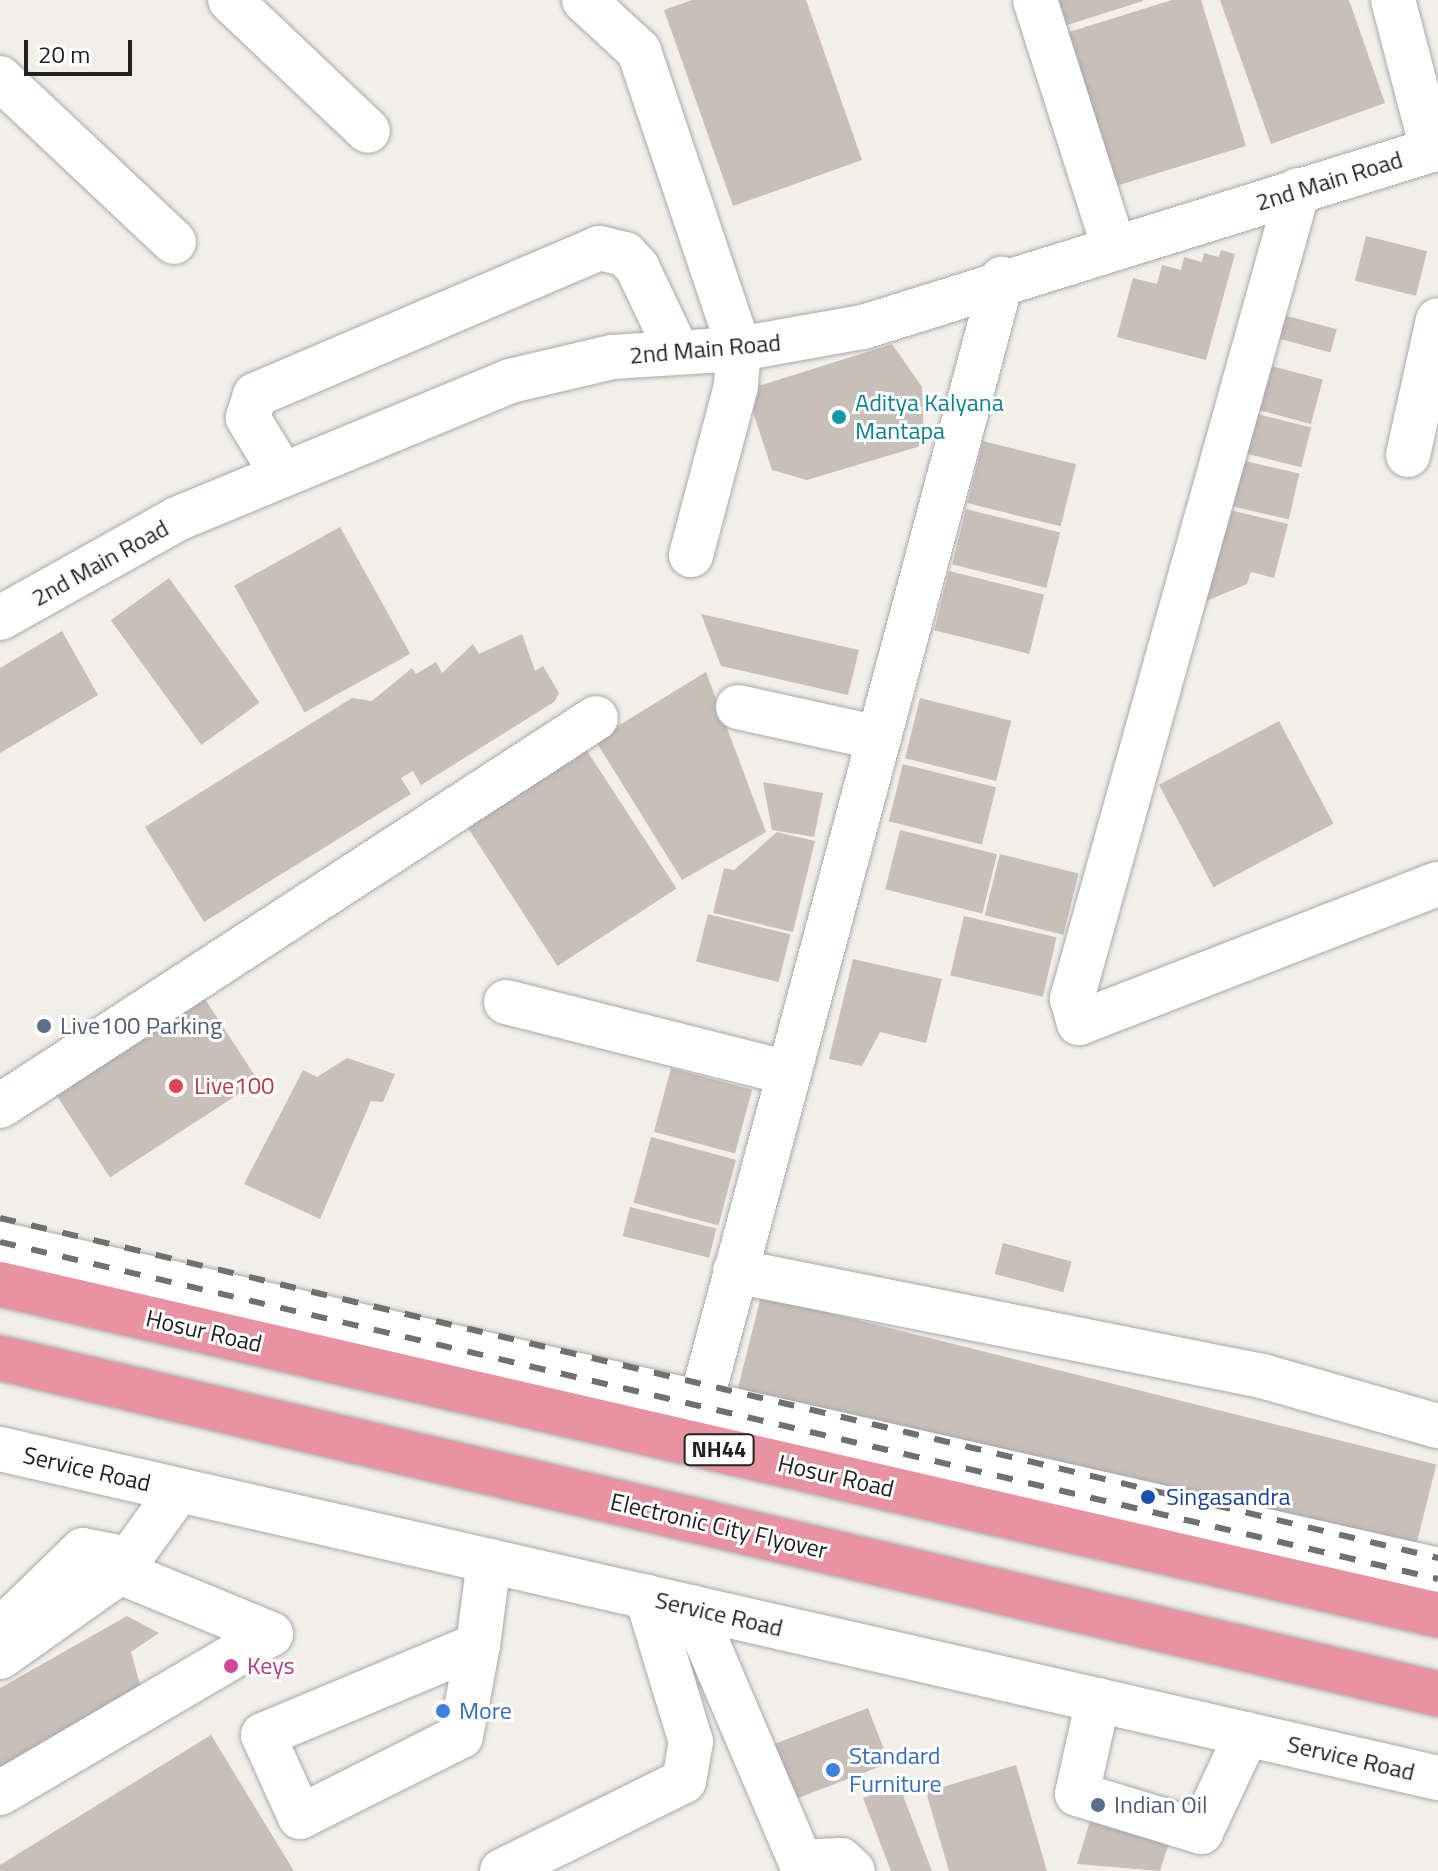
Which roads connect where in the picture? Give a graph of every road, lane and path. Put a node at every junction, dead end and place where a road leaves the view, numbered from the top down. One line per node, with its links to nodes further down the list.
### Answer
1 (230, 0): 6 (street)
2 (584, 0): 13 (street)
3 (1035, 0): 10 (street)
4 (1393, 0): 7 (street)
5 (0, 78): 9 (street)
6 (368, 131)
7 (1435, 148): 8 (street, 2nd Main Road)
8 (1298, 190): 10 (street, 2nd Main Road); 22 (street)
9 (174, 242)
10 (1114, 247): 11 (street, 2nd Main Road)
11 (1002, 279): 13 (street, 2nd Main Road); 21 (street)
12 (1436, 335): 15 (street)
13 (739, 349): 14 (street, 2nd Main Road); 17 (street)
14 (677, 351): 16 (street, 2nd Main Road); 16 (street)
15 (1408, 455)
16 (282, 474): 18 (street, 2nd Main Road)
17 (691, 555)
18 (0, 618)
19 (738, 707): 21 (street)
20 (596, 718): 25 (street)
21 (879, 738): 24 (street)
22 (1438, 884)
23 (506, 1002): 24 (street)
24 (789, 1073): 27 (street)
25 (0, 1106)
26 (0, 1244): 32 (street)
27 (735, 1271): 32 (street); 33 (street)
28 (0, 1284): 32 (highway, Hosur Road / NH44)
29 (0, 1313): 42 (highway, Electronic City Flyover)
30 (0, 1358): 45 (highway, Electronic City Flyover)
31 (0, 1381): 47 (highway)
32 (695, 1423): 38 (street); 41 (highway, Hosur Road / NH44)
33 (1438, 1426)
34 (0, 1449): 35 (street, Service Road)
35 (179, 1490): 36 (street, Service Road); 37 (street)
36 (489, 1561): 39 (street, Service Road); 43 (street)
37 (124, 1565): 44 (street); 50 (street)
38 (1438, 1570)
39 (647, 1597): 40 (street, Service Road); 51 (street)
40 (692, 1607): 46 (street, Service Road); 52 (street)
41 (1438, 1615)
42 (1438, 1643)
43 (478, 1645): 43 (street)
44 (4, 1649)
45 (1438, 1694)
46 (1098, 1700): 48 (street, Service Road); 48 (street)
47 (1438, 1711)
48 (1247, 1734): 49 (street, Service Road)
49 (1438, 1778)
50 (0, 1793)
51 (502, 1871)
52 (853, 1871)

